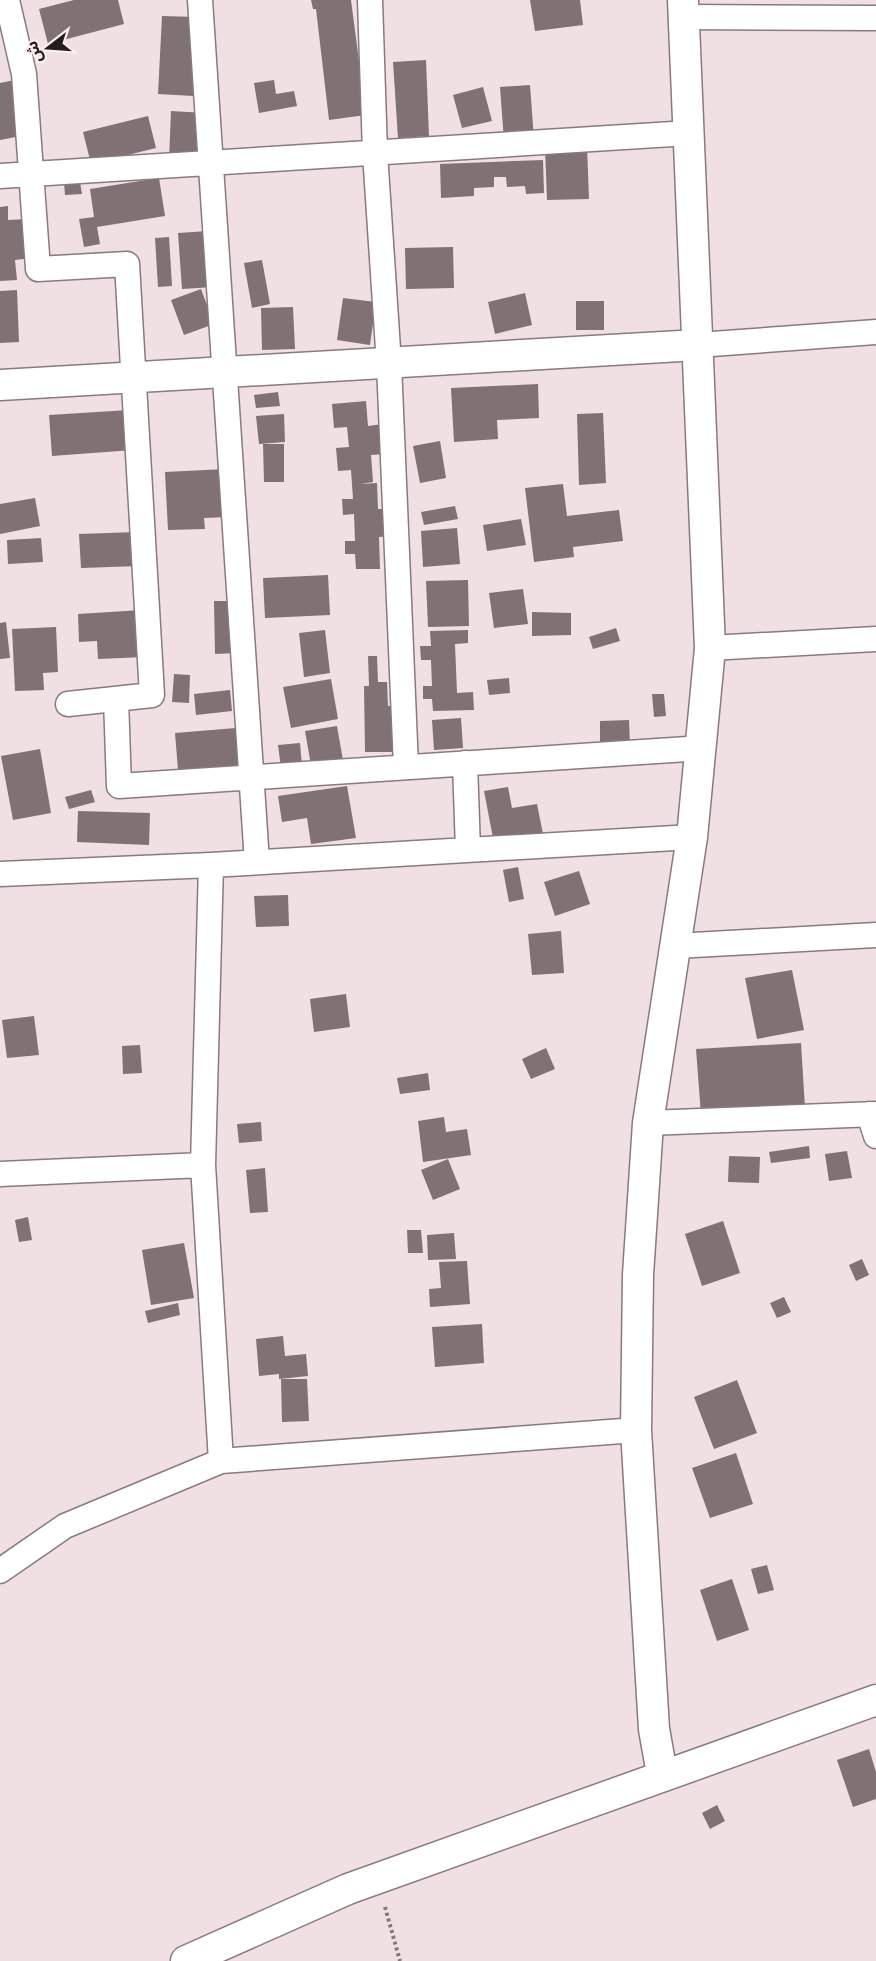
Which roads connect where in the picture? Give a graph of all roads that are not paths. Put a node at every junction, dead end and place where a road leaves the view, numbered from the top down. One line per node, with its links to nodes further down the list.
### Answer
1 (7, 0): 9 (street)
2 (200, 0): 8 (street)
3 (370, 0): 7 (street)
4 (684, 9): 5 (street); 6 (street)
5 (867, 12)
6 (688, 133): 7 (street); 12 (street)
7 (375, 153): 8 (street); 13 (street)
8 (211, 163): 9 (street); 14 (street)
9 (32, 174): 10 (street); 15 (street)
10 (0, 176)
11 (876, 332): 12 (street)
12 (698, 345): 13 (street); 18 (street)
13 (389, 364): 14 (street); 23 (street)
14 (225, 372): 15 (street); 24 (street)
15 (134, 377): 16 (street); 19 (street)
16 (0, 385)
17 (876, 639): 18 (street)
18 (710, 648): 21 (street)
19 (116, 699): 20 (street); 24 (street)
20 (68, 704)
21 (703, 748): 22 (street); 25 (street)
22 (465, 763): 23 (street); 26 (street)
23 (406, 767): 24 (street)
24 (251, 777): 27 (street)
25 (692, 837): 26 (street); 31 (street)
26 (468, 850): 27 (street)
27 (257, 862): 28 (street)
28 (211, 865): 29 (street); 34 (street)
29 (0, 874)
30 (876, 935): 31 (street)
31 (675, 946): 33 (street)
32 (874, 1121): 33 (street)
33 (648, 1123): 36 (street)
34 (203, 1166): 35 (street); 37 (street)
35 (0, 1174)
36 (636, 1430): 37 (street); 40 (street)
37 (221, 1461): 38 (street)
38 (0, 1571)
39 (876, 1700): 40 (street)
40 (662, 1774): 41 (street)
41 (186, 1961)

